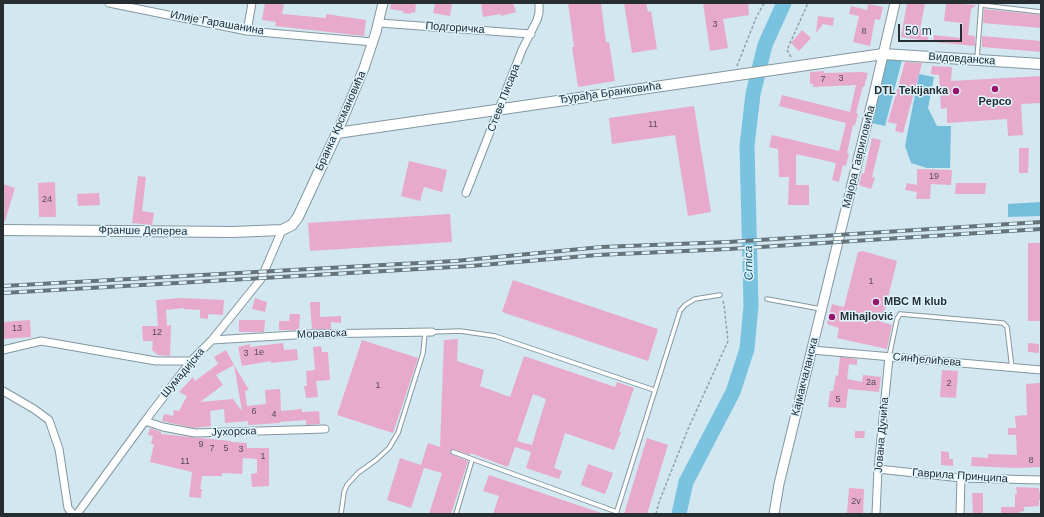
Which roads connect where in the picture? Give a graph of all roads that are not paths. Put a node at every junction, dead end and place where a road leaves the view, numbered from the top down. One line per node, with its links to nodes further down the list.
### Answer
1 (109, 3): 8 (street, Илије Гарашанина)
2 (252, 3): 8 (street)
3 (383, 3): 7 (street, Бранка Крсмановића)
4 (538, 3): 9 (street, Стеве Писара)
5 (895, 3): 11 (street, Мајора Гавриловића)
6 (1041, 12): 12 (lane)
7 (378, 23): 9 (street, Подгоричка); 10 (street, Бранка Крсмановића)
8 (247, 31): 10 (street, Илије Гарашанина)
9 (531, 34): 14 (street, Стеве Писара)
10 (373, 42): 15 (street, Бранка Крсмановића)
11 (883, 54): 12 (main road, Видовданска); 14 (main road, Ђурађа Бранковића); 19 (street, Мајора Гавриловића)
12 (977, 60): 13 (main road, Видовданска)
13 (1041, 64)
14 (500, 109): 15 (main road, Ђурађа Бранковића); 16 (street, Стеве Писара)
15 (337, 133): 18 (main road, Бранка Крсмановића)
16 (466, 193)
17 (3, 230): 18 (main road, Франше Депереа)
18 (282, 230): 24 (street, Шумадијска)
19 (838, 241): 22 (street, Кајмакчаланска)
20 (720, 295): 31 (lane)
21 (767, 299): 22 (lane)
22 (822, 309): 26 (street, Кајмакчаланска)
23 (429, 332): 24 (street, Моравска); 31 (lane); 43 (lane)
24 (212, 340): 28 (street, Шумадијска)
25 (3, 350): 28 (street)
26 (812, 350): 27 (street, Синђелићева); 45 (street, Кајмакчаланска)
27 (889, 357): 29 (street, Синђелићева); 29 (lane); 37 (street, Јована Дучића)
28 (191, 361): 33 (street, Шумадијска)
29 (1012, 368): 30 (street, Синђелићева)
30 (1041, 370)
31 (654, 390): 40 (lane)
32 (3, 391): 41 (street)
33 (145, 421): 34 (street, Јухорска); 42 (street, Шумадијска)
34 (325, 429)
35 (453, 452): 36 (lane)
36 (472, 460): 40 (lane); 44 (lane)
37 (878, 469): 38 (street, Гаврила Принципа); 46 (street, Јована Дучића)
38 (961, 478): 39 (street, Гаврила Принципа); 47 (street)
39 (1041, 480)
40 (616, 513)
41 (72, 514)
42 (77, 514)
43 (340, 514)
44 (456, 514)
45 (774, 514)
46 (876, 514)
47 (960, 514)

